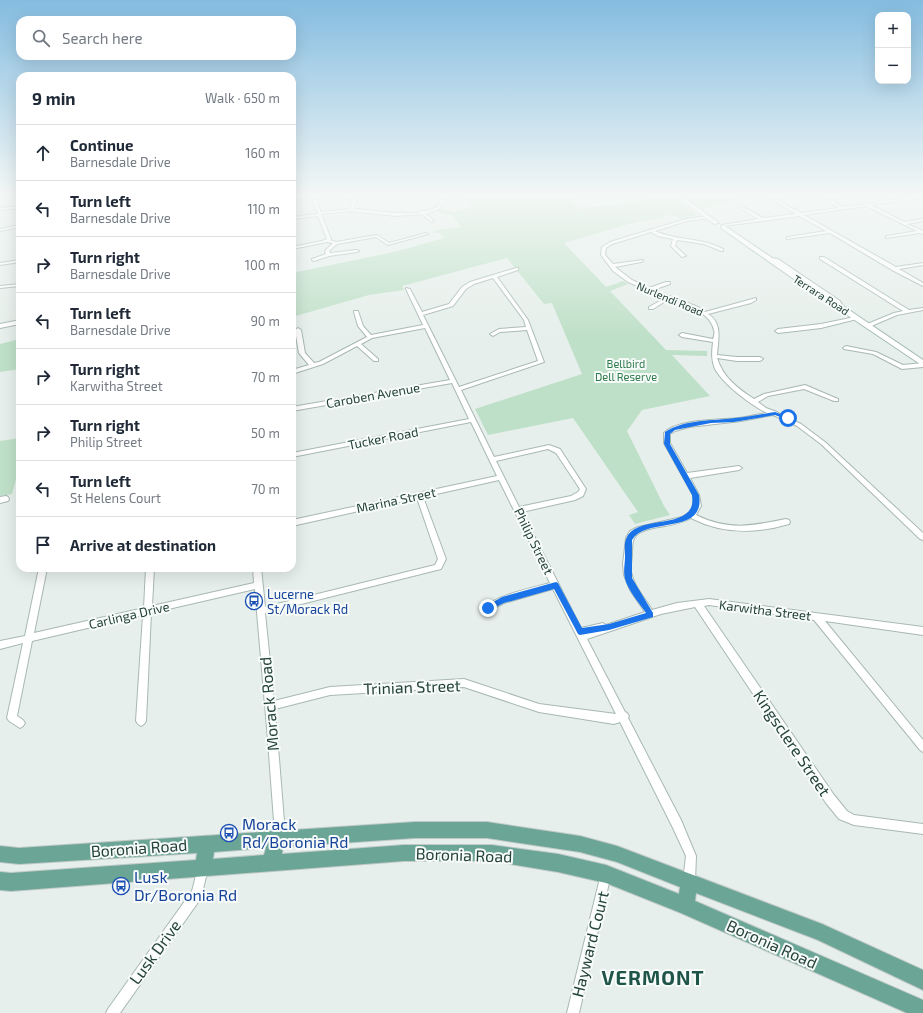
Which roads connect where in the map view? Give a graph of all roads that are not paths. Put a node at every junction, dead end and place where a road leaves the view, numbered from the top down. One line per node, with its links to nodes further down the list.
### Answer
1 (327, 241): 12 (street)
2 (329, 241): 11 (street)
3 (346, 241): 11 (street)
4 (383, 241): 5 (street)
5 (403, 241)
6 (617, 241): 23 (street, Nurlendi Road)
7 (674, 241): 16 (street)
8 (705, 241): 13 (street)
9 (744, 241): 41 (main road, Terrara Road)
10 (846, 241): 24 (street)
11 (336, 243): 15 (street)
12 (296, 247)
13 (722, 250)
14 (358, 251): 15 (street)
15 (328, 255): 18 (street)
16 (684, 256)
17 (822, 258): 39 (street)
18 (314, 260)
19 (641, 260): 23 (street)
20 (16, 262): 21 (street)
21 (0, 264)
22 (923, 264): 24 (street)
23 (611, 266): 32 (street, Nurlendi Road)
24 (894, 268): 29 (street)
25 (516, 269): 26 (street)
26 (494, 276): 40 (street); 46 (street)
27 (668, 283): 32 (street)
28 (16, 285): 30 (street)
29 (923, 285)
30 (0, 287)
31 (408, 289): 40 (street, Philip Street)
32 (649, 290): 33 (street, Nurlendi Road)
33 (669, 297): 35 (street); 38 (street, Nurlendi Road)
34 (754, 299): 38 (street)
35 (651, 308)
36 (923, 309): 39 (street)
37 (356, 312): 51 (street)
38 (705, 312): 52 (street, Nurlendi Road)
39 (908, 312): 45 (street)
40 (421, 314): 44 (street, Philip Street)
41 (855, 318): 45 (main road, Terrara Road); 48 (street)
42 (16, 323): 43 (street)
43 (0, 326)
44 (426, 326): 51 (street); 61 (street, Philip Street)
45 (867, 326): 58 (main road, Terrara Road)
46 (529, 328): 49 (street); 62 (street)
47 (298, 330): 59 (street)
48 (778, 330)
49 (493, 334)
50 (682, 335): 52 (street)
51 (370, 337): 53 (street)
52 (716, 341): 55 (street, Nurlendi Road)
53 (357, 343): 57 (street); 59 (street)
54 (846, 348): 58 (street)
55 (714, 356): 56 (street); 64 (street)
56 (760, 359)
57 (376, 360)
58 (923, 364)
59 (313, 366): 60 (street)
60 (296, 371)
61 (454, 381): 62 (street, Philip Street); 65 (street, Caroben Avenue)
62 (458, 388): 68 (street, Philip Street)
63 (836, 400): 64 (street)
64 (754, 403): 66 (street); 67 (street)
65 (296, 409)
66 (775, 413): 67 (street); 79 (street)
67 (754, 418): 72 (street)
68 (473, 420): 69 (street, Tucker Road); 70 (street, Philip Street)
69 (296, 454)
70 (493, 459): 73 (street, Philip Street); 75 (street)
71 (739, 468): 72 (street)
72 (685, 476): 76 (street)
73 (501, 477): 74 (street, Marina Street); 75 (street, Philip Street)
74 (419, 495): 77 (street, Marina Street); 88 (street)
75 (518, 510): 84 (street, Philip Street)
76 (690, 515): 78 (street); 89 (street)
77 (296, 522)
78 (786, 522)
79 (923, 537)
80 (42, 572): 93 (street)
81 (150, 572): 87 (street)
82 (257, 572): 83 (street, Morack Road)
83 (258, 585): 87 (street, Carlinga Drive); 88 (street, Morack Road)
84 (556, 585): 86 (street); 92 (street, Philip Street)
85 (697, 603): 89 (street, Karwitha Street); 90 (street, Karwitha Street); 100 (street, Kingsclere Street)
86 (488, 608)
87 (148, 611): 93 (street, Carlinga Drive); 97 (street)
88 (261, 611): 95 (street, Morack Road)
89 (651, 615): 92 (street, Karwitha Street)
90 (816, 616): 91 (street, Karwitha Street); 99 (street)
91 (923, 631)
92 (582, 634): 96 (street, Philip Street)
93 (30, 638): 94 (street, Carlinga Drive); 98 (street)
94 (0, 645)
95 (270, 706): 96 (street, Trinian Street); 101 (street, Morack Road)
96 (624, 716): 108 (street, Philip Street)
97 (141, 721)
98 (20, 723)
99 (923, 747)
100 (923, 829)
101 (276, 839): 102 (main road, Boronia Road); 104 (main road); 108 (main road, Boronia Road)
102 (207, 844): 103 (main road, Boronia Road); 105 (main road)
103 (0, 854)
104 (271, 864): 105 (main road, Boronia Road); 106 (main road, Boronia Road)
105 (203, 868): 107 (main road, Boronia Road); 112 (street, Lusk Drive)
106 (606, 874): 109 (main road, Boronia Road); 113 (street, Hayward Court)
107 (0, 881)
108 (689, 881): 109 (main road); 110 (main road, Boronia Road)
109 (686, 906): 111 (main road, Boronia Road)
110 (923, 980)
111 (923, 1010)
112 (112, 1013)
113 (573, 1013)

